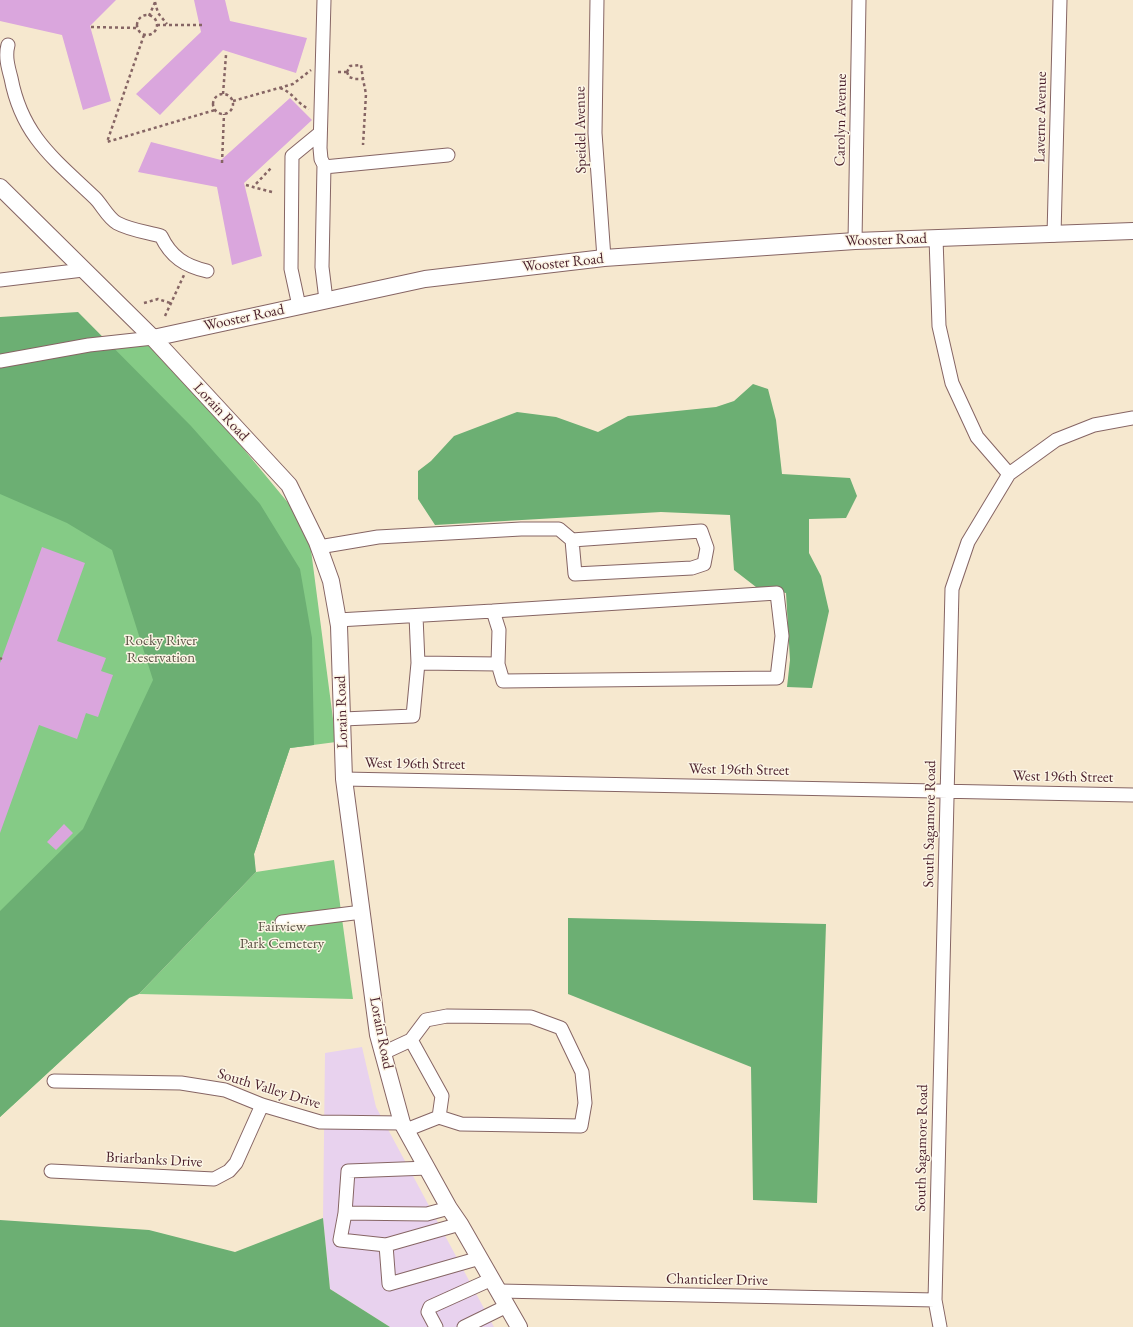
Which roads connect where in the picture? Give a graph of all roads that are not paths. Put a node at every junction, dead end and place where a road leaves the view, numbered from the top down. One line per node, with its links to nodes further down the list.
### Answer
1 (324, 0): 6 (street)
2 (597, 0): 14 (street, Speidel Avenue)
3 (858, 0): 13 (street, Carolyn Avenue)
4 (1060, 0): 11 (street, Laverne Avenue)
5 (8, 45): 16 (street)
6 (320, 133): 8 (street); 19 (street)
7 (448, 155): 8 (street)
8 (324, 167): 18 (street)
9 (0, 187): 15 (main road, Lorain Road)
10 (1133, 232): 11 (main road, Wooster Road)
11 (1054, 235): 12 (main road, Wooster Road)
12 (936, 238): 13 (main road, Wooster Road); 23 (street)
13 (855, 241): 14 (main road, Wooster Road)
14 (604, 258): 18 (main road, Wooster Road)
15 (83, 270): 17 (street); 20 (main road, Lorain Road)
16 (207, 271)
17 (0, 280)
18 (326, 300): 19 (main road, Wooster Road)
19 (299, 306): 20 (main road, Wooster Road)
20 (153, 338): 21 (street, Wooster Road); 25 (main road, Lorain Road)
21 (0, 361)
22 (1133, 418): 23 (street, South Sagamore Road)
23 (1009, 474): 33 (street, South Sagamore Road)
24 (572, 540): 24 (street); 25 (street)
25 (319, 547): 28 (main road, Lorain Road)
26 (493, 611): 27 (street); 30 (street); 30 (street)
27 (416, 616): 28 (street); 29 (street)
28 (338, 620): 31 (main road, Lorain Road)
29 (418, 664): 30 (street); 31 (street)
30 (498, 664)
31 (342, 719): 32 (main road, Lorain Road)
32 (344, 778): 33 (street, West 196th Street); 35 (main road, Lorain Road)
33 (946, 790): 34 (street, West 196th Street); 51 (street, South Sagamore Road)
34 (1133, 795)
35 (362, 912): 36 (street); 38 (main road, Lorain Road)
36 (282, 922)
37 (411, 1040): 38 (street); 41 (street); 41 (street)
38 (383, 1053): 42 (main road, Lorain Road)
39 (54, 1081): 40 (street, South Valley Drive)
40 (262, 1105): 42 (street, South Valley Drive); 44 (street, Briarbanks Drive)
41 (439, 1117): 42 (street)
42 (404, 1127): 43 (main road, Lorain Road)
43 (428, 1168): 45 (main road, Lorain Road); 46 (street)
44 (51, 1171)
45 (449, 1208): 46 (street); 47 (main road, Lorain Road)
46 (345, 1213): 48 (street)
47 (460, 1224): 48 (street); 49 (main road, Lorain Road)
48 (386, 1245): 49 (street)
49 (480, 1258): 50 (main road, Lorain Road)
50 (496, 1285): 51 (street, Chanticleer Drive); 52 (main road, Lorain Road); 53 (street)
51 (935, 1300): 56 (street, South Sagamore Road)
52 (507, 1306): 54 (street); 55 (main road, Lorain Road)
53 (436, 1327)
54 (464, 1327)
55 (519, 1327)
56 (940, 1327)

